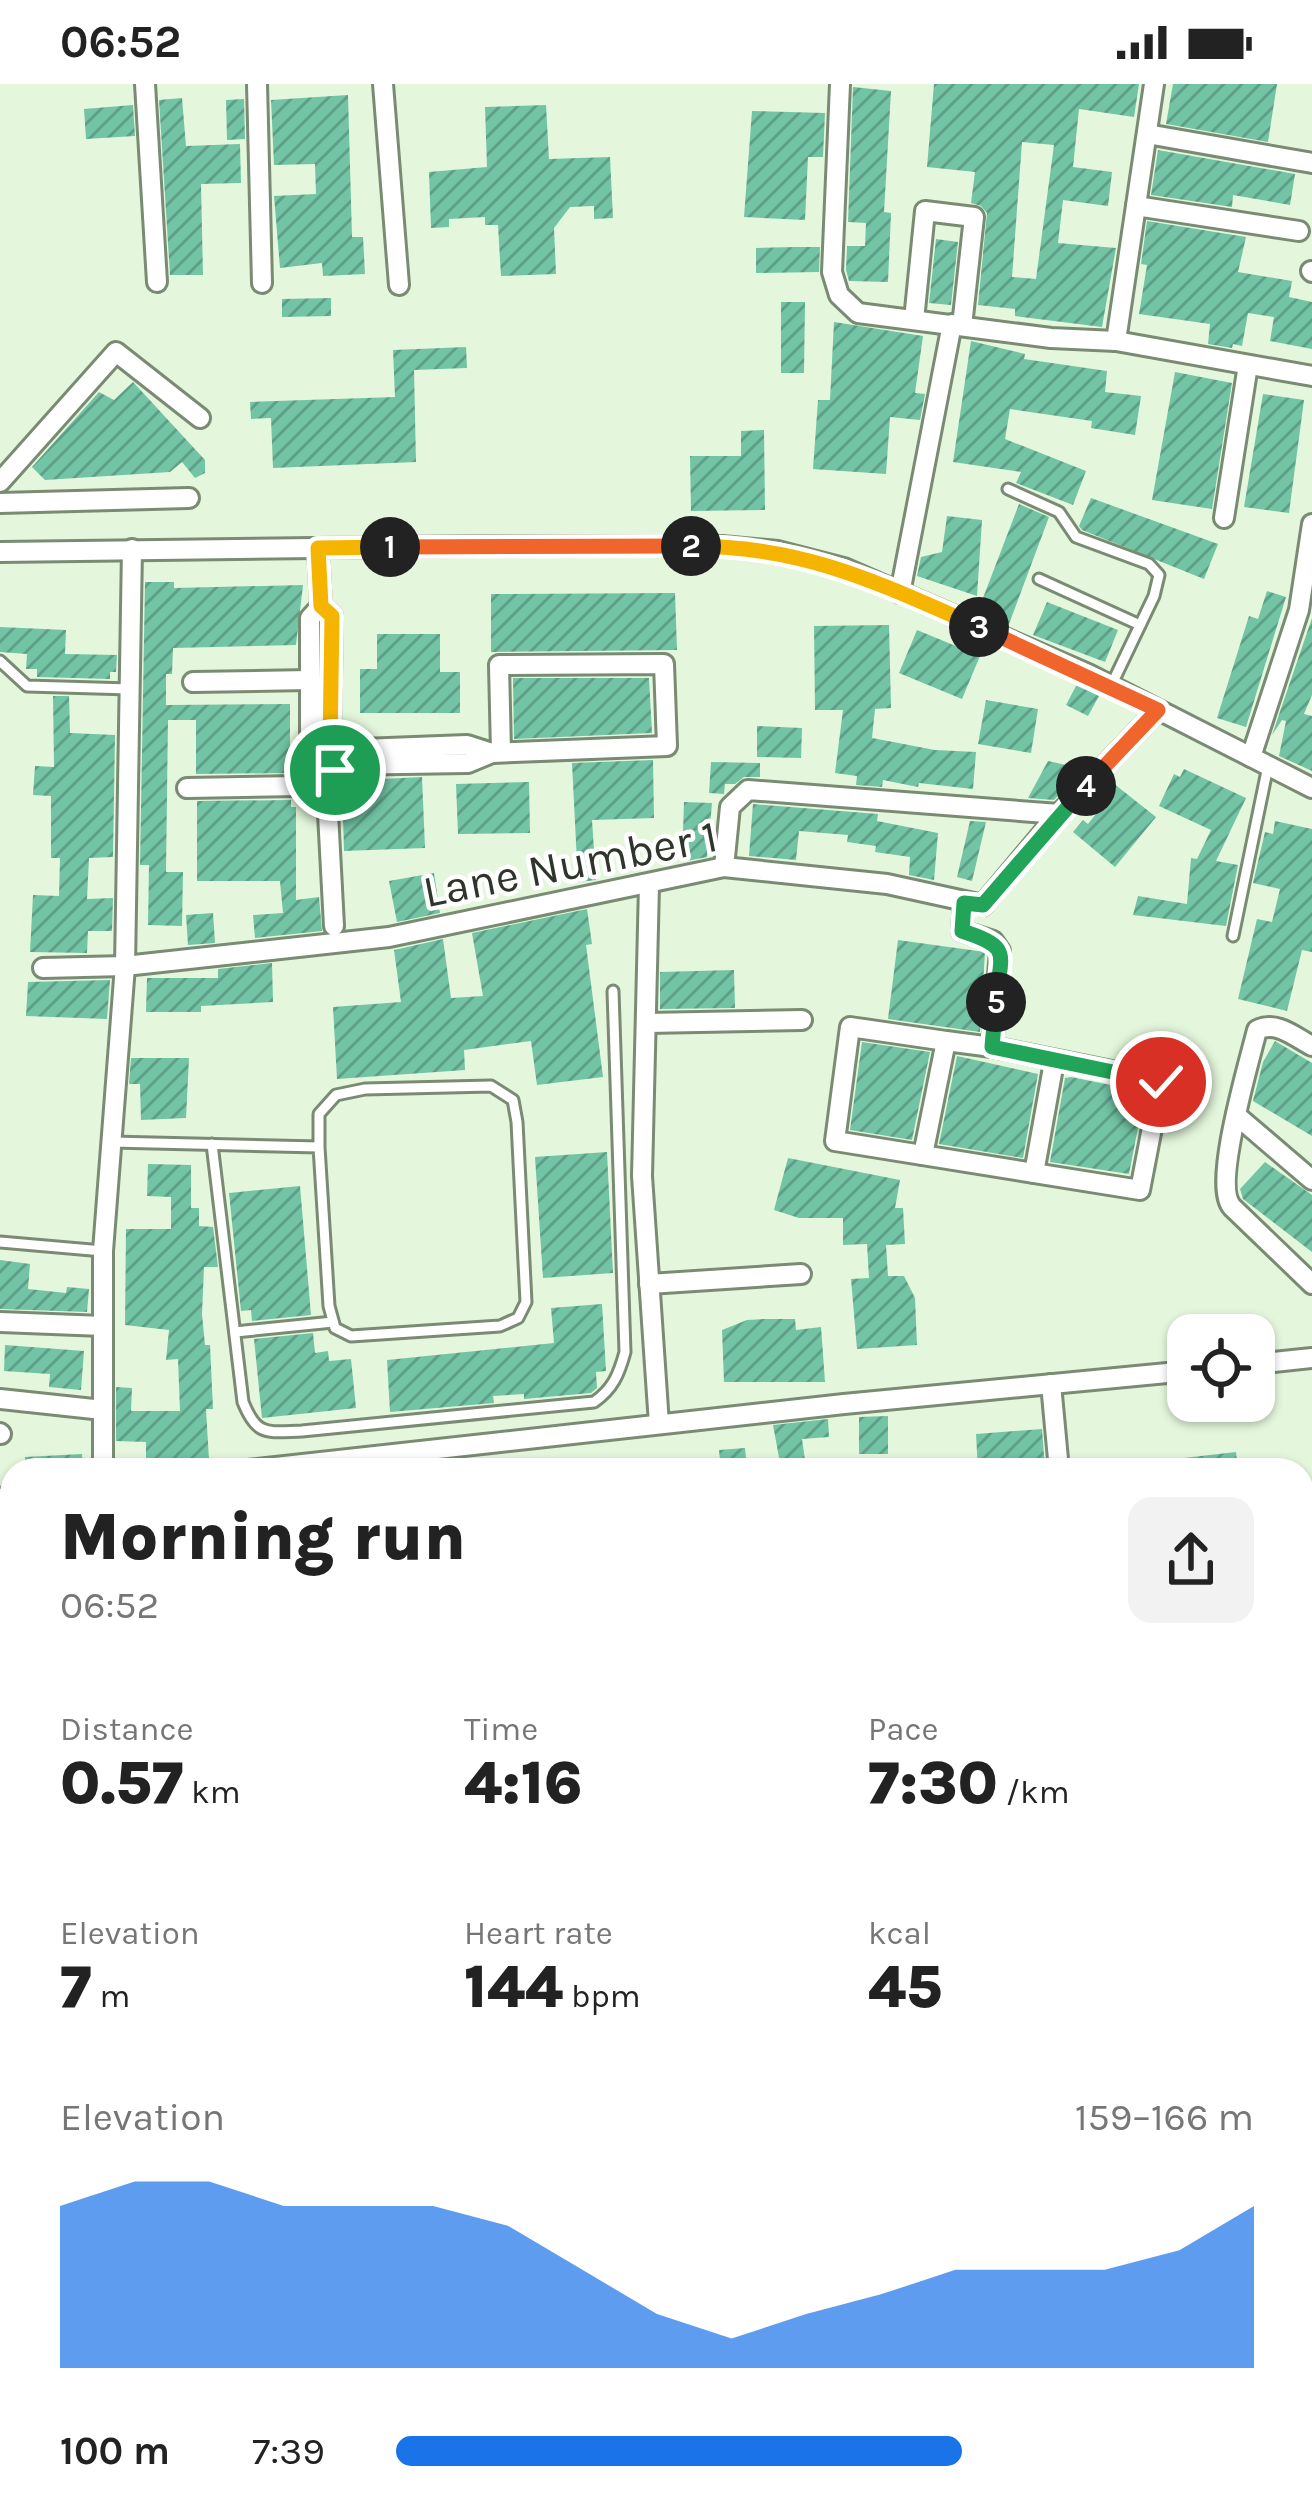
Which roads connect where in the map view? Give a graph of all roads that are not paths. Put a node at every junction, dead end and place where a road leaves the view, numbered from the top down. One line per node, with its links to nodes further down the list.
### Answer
1 (145, 84): 10 (street)
2 (256, 84): 11 (street)
3 (383, 84): 12 (street)
4 (840, 84): 13 (street)
5 (1154, 84): 6 (street)
6 (1147, 134): 7 (street); 8 (street)
7 (1312, 163)
8 (1136, 206): 9 (street); 15 (street)
9 (1300, 231)
10 (157, 282)
11 (262, 284)
12 (399, 285)
13 (914, 320): 14 (street); 14 (street)
14 (957, 325): 15 (street); 29 (street)
15 (1116, 340): 16 (street)
16 (1248, 365): 17 (street); 23 (street)
17 (1312, 376)
18 (200, 418): 19 (street)
19 (0, 482)
20 (1008, 489): 31 (lane)
21 (189, 498): 22 (street)
22 (0, 503)
23 (1224, 518)
24 (1312, 524): 40 (street)
25 (318, 548): 26 (street); 29 (street); 30 (street)
26 (132, 549): 27 (street); 36 (street)
27 (0, 552)
28 (1039, 579): 31 (lane)
29 (900, 592): 35 (street)
30 (321, 606): 33 (street); 39 (street)
31 (1140, 625): 35 (lane)
32 (0, 661): 36 (lane)
33 (310, 680): 34 (street); 39 (street)
34 (193, 682)
35 (1112, 686): 37 (street)
36 (130, 689): 49 (street)
37 (1158, 710): 40 (street); 43 (street)
38 (496, 753): 38 (street); 39 (street)
39 (325, 759): 41 (street); 47 (street)
40 (1259, 762): 42 (street); 48 (lane)
41 (187, 788)
42 (1312, 788)
43 (1059, 814): 44 (street); 46 (street)
44 (724, 867): 45 (street, Lane Number 1); 46 (street, Lane Number 1)
45 (649, 885): 49 (street, Lane Number 1); 53 (street)
46 (964, 903): 56 (street)
47 (334, 926)
48 (1232, 936)
49 (125, 966): 50 (street, Lane Number 1); 59 (street)
50 (43, 968)
51 (613, 991): 73 (lane)
52 (802, 1020): 53 (street)
53 (647, 1023): 68 (street)
54 (946, 1041): 56 (street); 62 (street); 62 (street)
55 (1312, 1046): 58 (street)
56 (992, 1047): 57 (street)
57 (1054, 1062): 63 (street); 63 (street)
58 (1236, 1115): 64 (street); 69 (street)
59 (112, 1142): 60 (lane); 66 (street)
60 (212, 1144): 61 (lane); 73 (lane)
61 (319, 1147): 71 (lane); 71 (lane)
62 (923, 1155): 63 (street)
63 (1034, 1173)
64 (1312, 1180)
65 (0, 1242): 66 (lane)
66 (103, 1252): 72 (street)
67 (801, 1274): 68 (street)
68 (649, 1284): 80 (street)
69 (1312, 1284)
70 (0, 1322): 72 (street)
71 (333, 1322): 73 (lane)
72 (103, 1326): 79 (street)
73 (235, 1332)
74 (1312, 1358): 75 (street)
75 (1275, 1362)
76 (1167, 1373): 77 (street)
77 (1052, 1384): 80 (street); 83 (street)
78 (0, 1400): 79 (street)
79 (103, 1410): 81 (street)
80 (659, 1424): 82 (street)
81 (103, 1458)
82 (355, 1458)
83 (1058, 1458)

